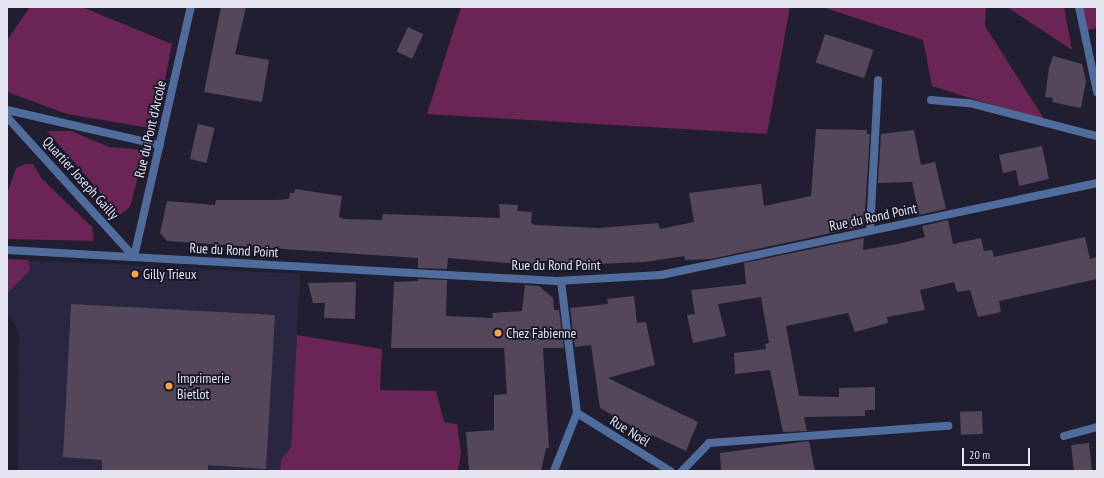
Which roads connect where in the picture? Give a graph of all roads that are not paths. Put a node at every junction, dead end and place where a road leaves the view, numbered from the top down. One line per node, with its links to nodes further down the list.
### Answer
1 (191, 7): 9 (street, Rue du Pont d'Arcole)
2 (1079, 7): 4 (street)
3 (878, 80): 11 (street)
4 (1097, 92)
5 (931, 100): 8 (street)
6 (7, 110): 9 (street)
7 (7, 117): 13 (street, Quartier Joseph Gailly)
8 (1097, 136)
9 (160, 145): 13 (street, Rue du Pont d'Arcole)
10 (1097, 183): 11 (street, Rue du Rond Point)
11 (870, 230): 14 (street, Rue du Rond Point)
12 (7, 250): 13 (street, Rue du Rond Point)
13 (134, 257): 14 (street, Rue du Rond Point)
14 (561, 281): 15 (street)
15 (577, 413): 19 (street); 20 (street, Rue Noël)
16 (948, 426): 21 (street)
17 (1097, 426): 18 (street)
18 (1064, 436)
19 (554, 471)
20 (670, 471)
21 (682, 471)

